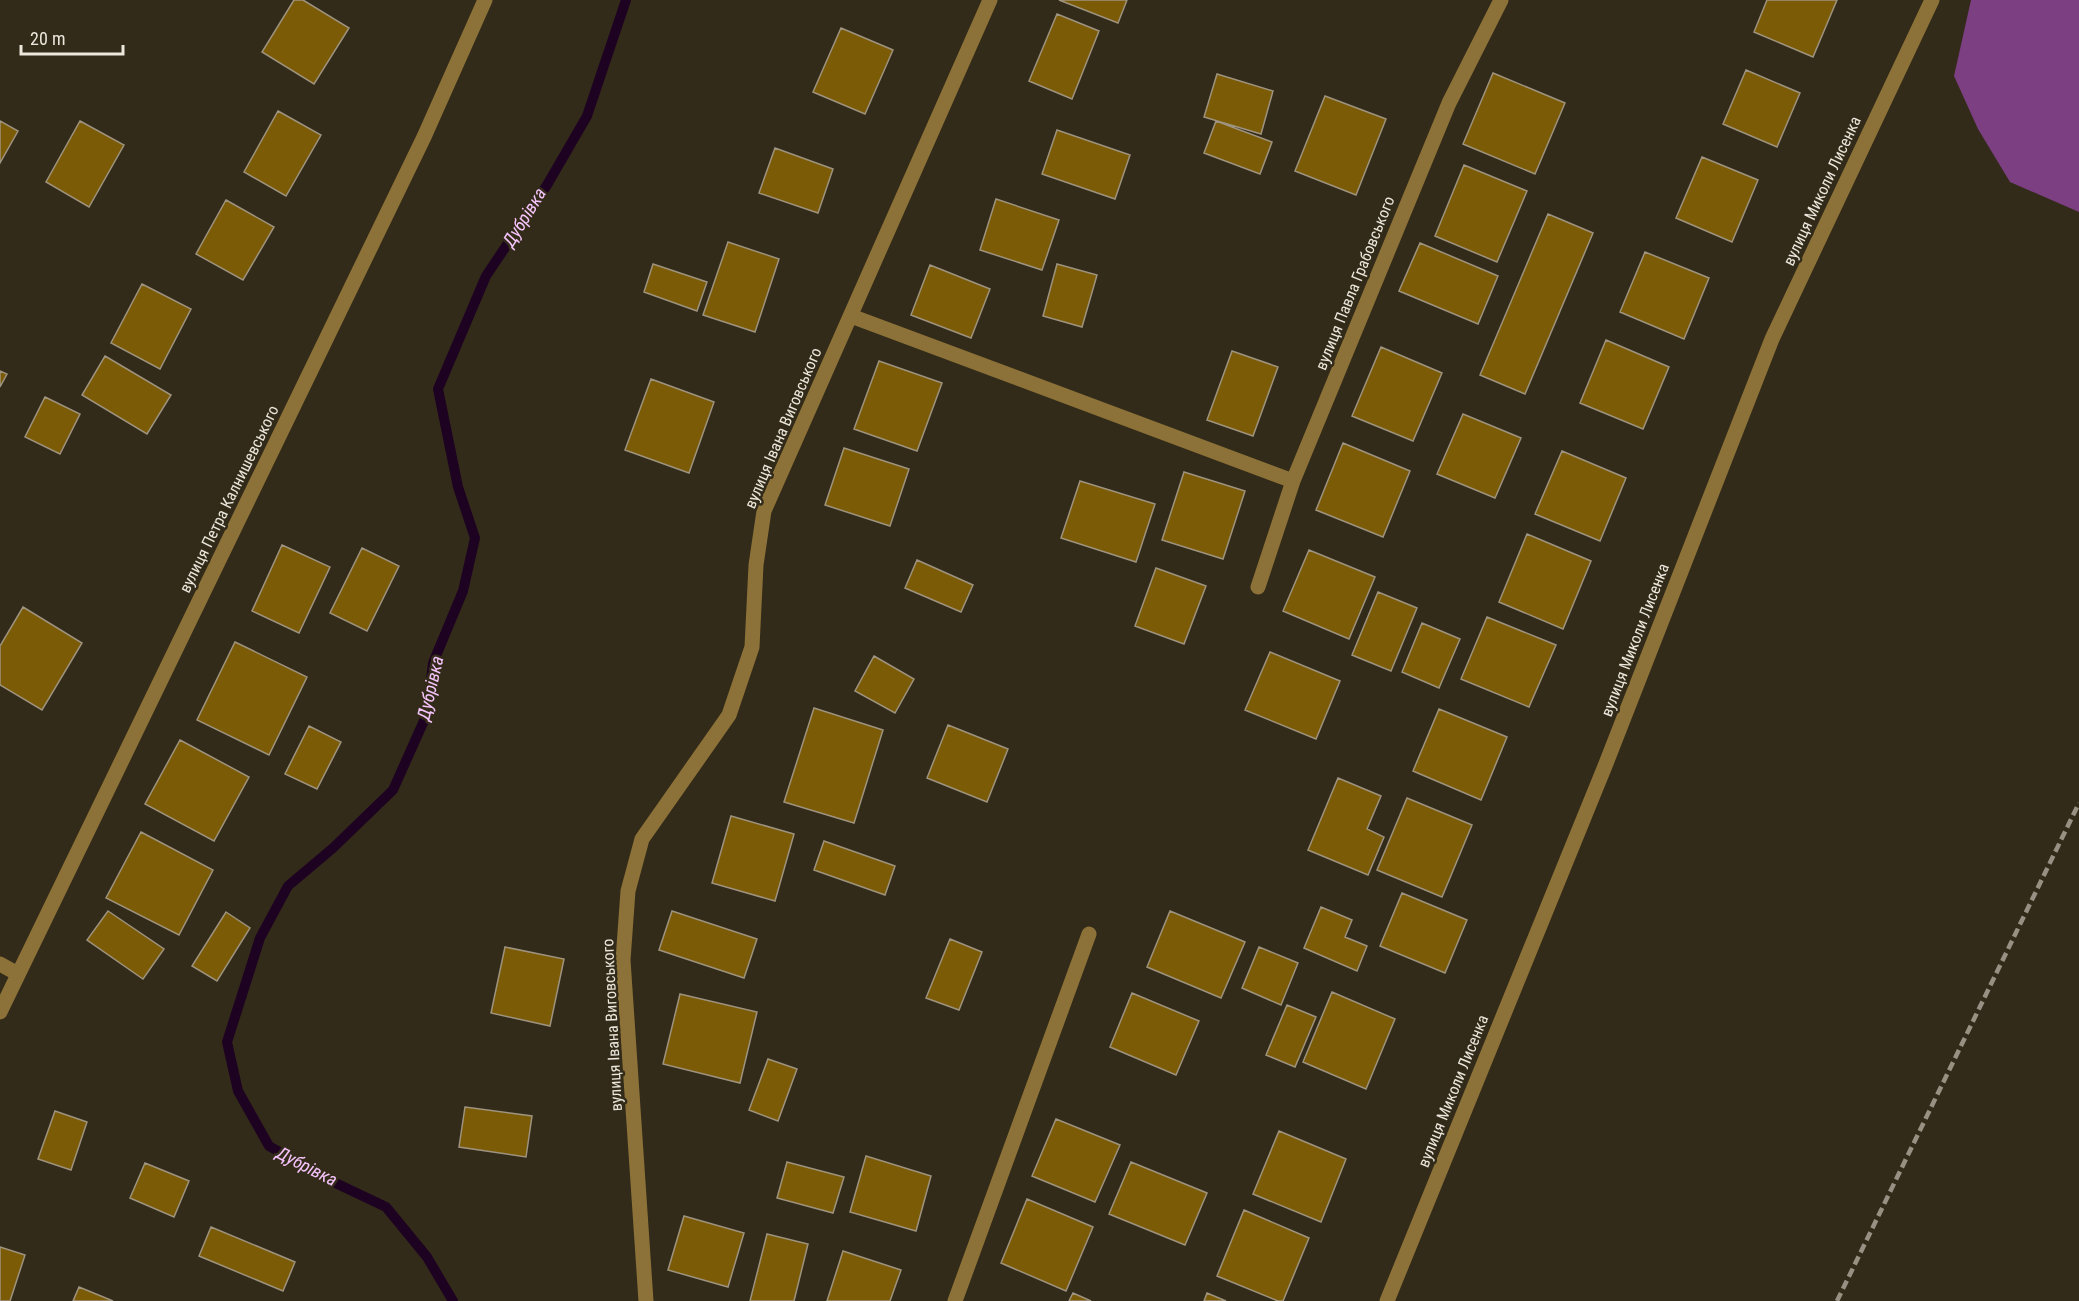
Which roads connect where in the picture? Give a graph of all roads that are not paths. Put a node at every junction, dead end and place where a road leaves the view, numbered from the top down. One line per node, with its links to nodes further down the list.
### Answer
1 (485, 0): 10 (street, вулиця Петра Калнишевського)
2 (990, 0): 5 (street, вулиця Івана Виговського)
3 (1501, 0): 6 (street, вулиця Павла Грабовського)
4 (1932, 0): 14 (street, вулиця Миколи Лисенка)
5 (851, 315): 6 (street); 12 (street, вулиця Івана Виговського)
6 (1293, 481): 7 (street, вулиця Павла Грабовського)
7 (1258, 587)
8 (1089, 934): 13 (street)
9 (0, 964): 10 (street)
10 (18, 974): 11 (street, вулиця Петра Калнишевського)
11 (0, 1012)
12 (649, 1300)
13 (955, 1301)
14 (1387, 1301)

